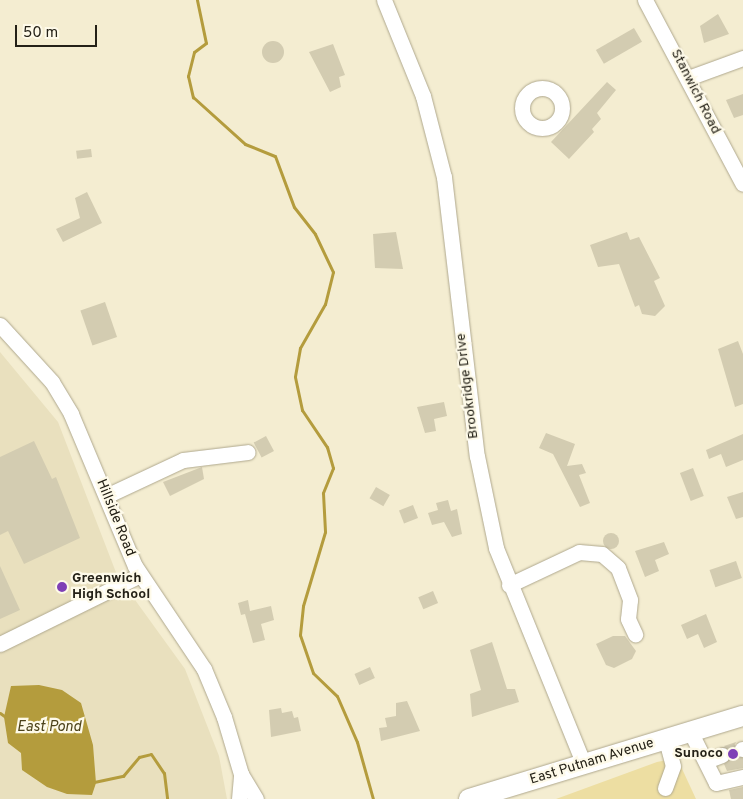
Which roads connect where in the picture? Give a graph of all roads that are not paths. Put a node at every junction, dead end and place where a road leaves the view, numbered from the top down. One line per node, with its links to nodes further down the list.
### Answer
1 (384, 0): 11 (street, Brookridge Drive)
2 (645, 0): 4 (street, Stanwich Road)
3 (743, 58): 4 (street)
4 (688, 78): 5 (street, Stanwich Road)
5 (737, 159): 6 (street, Stanwich Road)
6 (743, 184)
7 (4, 334): 9 (street, Hillside Road)
8 (248, 452): 9 (street)
9 (106, 496): 10 (street, Hillside Road)
10 (140, 575): 13 (street); 20 (street, Hillside Road)
11 (509, 585): 12 (street); 19 (street, Brookridge Drive)
12 (635, 634)
13 (0, 644)
14 (743, 716): 15 (main road, East Putnam Avenue)
15 (690, 732): 16 (main road, East Putnam Avenue); 18 (street)
16 (666, 739): 19 (main road, East Putnam Avenue); 22 (street)
17 (722, 755): 18 (street)
18 (706, 760): 21 (street)
19 (584, 765): 25 (main road, East Putnam Avenue)
20 (241, 774): 23 (street, Hillside Road); 24 (street, Hillside Road)
21 (743, 777)
22 (665, 788)
23 (239, 799)
24 (256, 799)
25 (468, 799)

